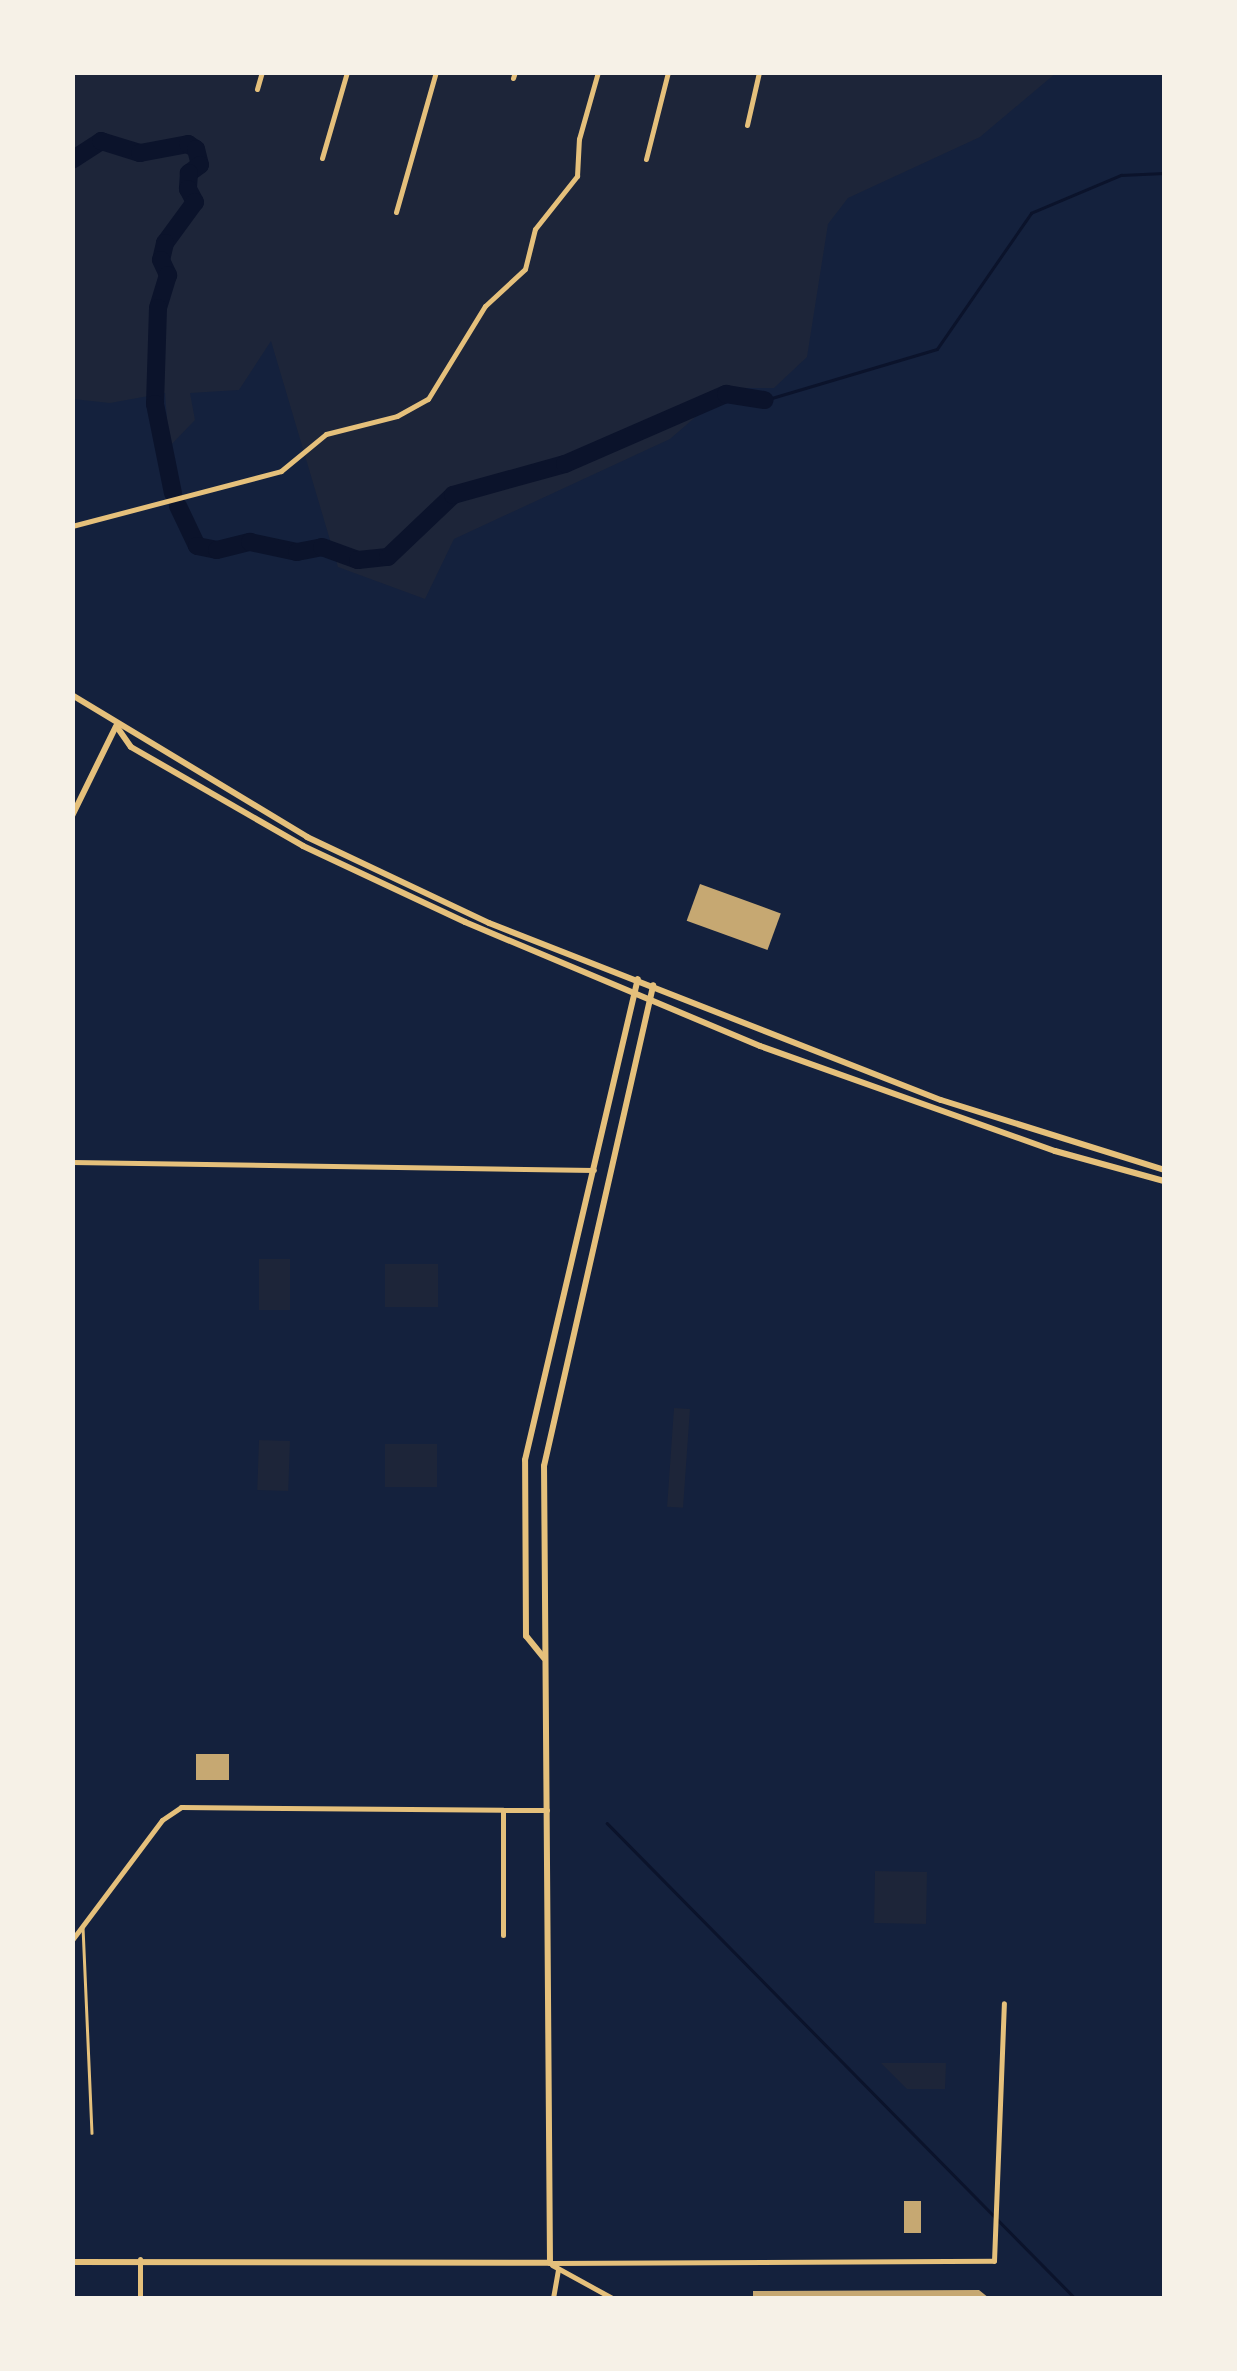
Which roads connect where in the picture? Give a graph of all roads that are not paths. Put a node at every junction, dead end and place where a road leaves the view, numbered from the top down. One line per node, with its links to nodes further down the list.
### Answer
1 (262, 72): 7 (street)
2 (347, 72): 9 (street)
3 (436, 72): 11 (street)
4 (598, 72): 12 (street)
5 (668, 72): 10 (street)
6 (759, 72): 8 (street)
7 (258, 89)
8 (747, 124)
9 (322, 158)
10 (646, 158)
11 (396, 212)
12 (72, 526)
13 (72, 695): 14 (main road)
14 (116, 726): 15 (main road); 16 (main road); 18 (main road)
15 (72, 816)
16 (638, 979): 17 (main road); 18 (main road)
17 (653, 986): 19 (main road); 22 (main road)
18 (635, 994): 19 (main road); 21 (main road)
19 (650, 1001): 23 (main road); 25 (main road)
20 (72, 1162): 21 (street)
21 (596, 1170): 24 (main road)
22 (1164, 1170)
23 (1164, 1181)
24 (583, 1231): 25 (main road); 26 (main road)
25 (598, 1234): 27 (main road)
26 (526, 1636): 27 (main road); 28 (main road)
27 (544, 1636): 28 (main road)
28 (544, 1658): 30 (main road)
29 (503, 1810): 30 (street); 31 (street); 32 (street)
30 (547, 1810): 38 (main road)
31 (82, 1926): 33 (street); 35 (lane)
32 (503, 1935)
33 (72, 1940)
34 (1004, 2003): 38 (street)
35 (92, 2133)
36 (140, 2258): 37 (main road); 38 (main road); 40 (street)
37 (72, 2262)
38 (550, 2263): 39 (street)
39 (558, 2269): 41 (street); 42 (street)
40 (140, 2298)
41 (553, 2298)
42 (612, 2298)

